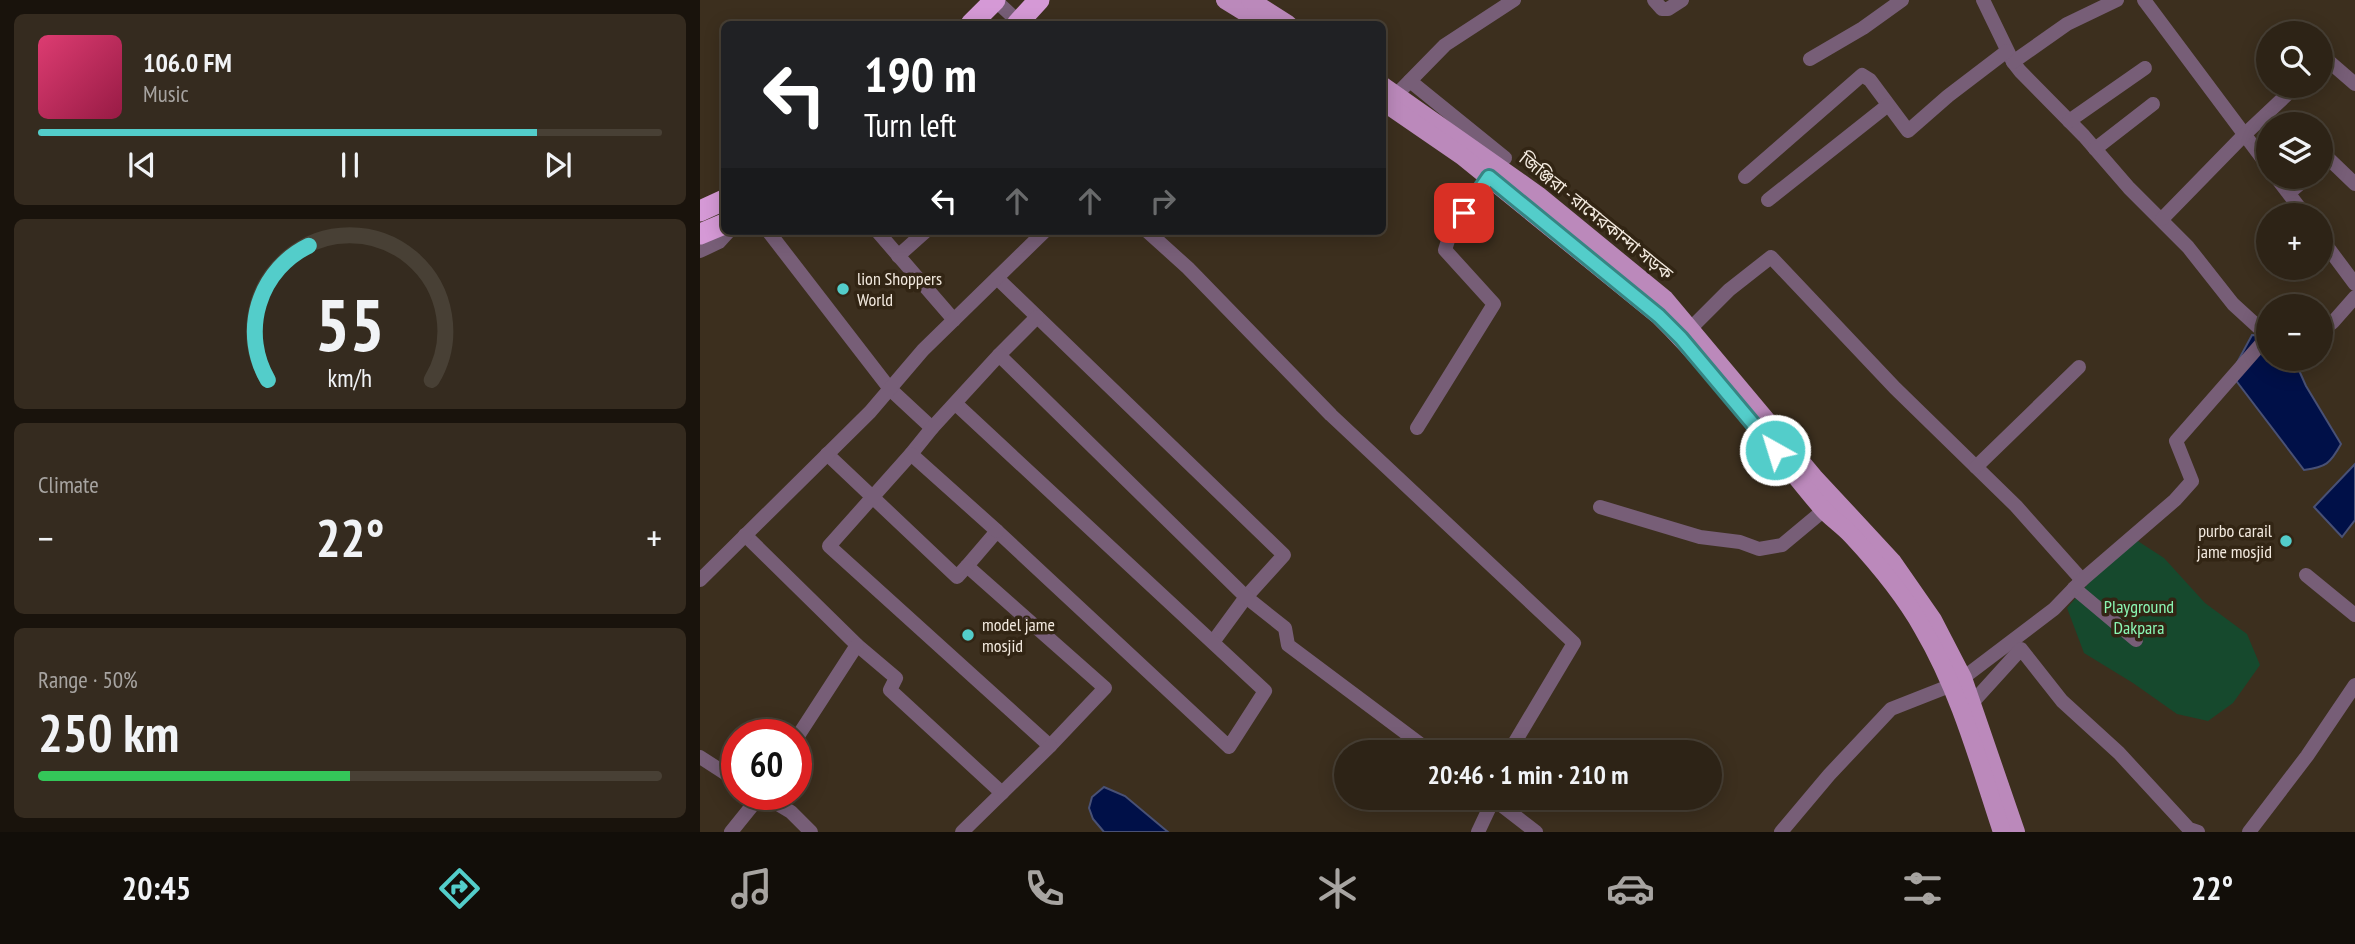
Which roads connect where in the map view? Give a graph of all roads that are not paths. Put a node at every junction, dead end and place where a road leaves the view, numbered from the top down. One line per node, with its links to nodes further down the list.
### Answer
1 (995, 0): 12 (highway); 13 (street)
2 (1039, 0): 14 (highway)
3 (1225, 0): 11 (main road)
4 (1514, 0): 20 (street)
5 (1654, 0): 6 (street)
6 (1682, 0)
7 (1902, 0): 17 (street)
8 (1983, 0): 16 (street)
9 (2117, 0): 16 (street)
10 (2144, 0): 27 (street)
11 (1264, 8): 15 (main road)
12 (974, 21)
13 (1016, 21)
14 (1022, 21)
15 (1284, 21)
16 (2010, 57): 25 (street); 26 (street)
17 (1810, 59)
18 (2333, 65): 21 (street)
19 (2145, 68): 26 (street)
20 (1410, 81): 22 (street); 30 (street)
21 (2355, 85)
22 (1387, 93): 32 (main road, জিঞ্জিরা - রামেরকান্দা সড়ক); 57 (main road, জিঞ্জিরা - রামেরকান্দা সড়ক)
23 (2283, 98): 27 (street)
24 (2154, 104): 28 (street)
25 (1888, 105): 33 (street); 38 (street)
26 (2069, 121): 28 (street)
27 (2244, 135): 29 (street); 40 (street)
28 (2095, 149): 40 (street)
29 (2256, 150)
30 (1505, 158)
31 (2333, 163): 34 (street)
32 (1489, 177): 60 (main road, জিঞ্জিরা - রামেরকান্দা সড়ক); 65 (street)
33 (1745, 177)
34 (2355, 184)
35 (2286, 189): 37 (street)
36 (2294, 189): 37 (street)
37 (2289, 193): 39 (street)
38 (1768, 200)
39 (2296, 203)
40 (2162, 219): 56 (street)
41 (717, 230): 47 (street)
42 (771, 235): 62 (street)
43 (880, 235): 49 (street)
44 (922, 235): 49 (street)
45 (1041, 235): 50 (street)
46 (1151, 235): 88 (street)
47 (700, 251)
48 (2333, 254): 51 (street)
49 (898, 256): 54 (street)
50 (997, 278): 53 (street); 54 (street)
51 (2355, 284)
52 (2353, 305): 55 (street)
53 (1037, 317): 59 (street); 78 (street)
54 (954, 320): 62 (street)
55 (2333, 321)
56 (2256, 325)
57 (1691, 328): 60 (main road, জিঞ্জিরা - রামেরকান্দা সড়ক); 68 (street)
58 (2256, 350): 77 (street)
59 (999, 355): 63 (street); 78 (street)
60 (1712, 364): 71 (main road, জিঞ্জিরা - রামেরকান্দা সড়ক); 83 (main road, জিঞ্জিরা - রামেরকান্দা সড়ক)
61 (2079, 367): 68 (street)
62 (890, 389): 64 (street); 66 (street)
63 (956, 404): 64 (street); 81 (street)
64 (932, 428): 67 (street)
65 (1417, 428)
66 (827, 454): 69 (street); 73 (street)
67 (911, 454): 69 (street); 72 (street)
68 (1976, 467): 77 (street)
69 (873, 497): 74 (street); 89 (street)
70 (1600, 507): 71 (street)
71 (1824, 510): 83 (main road, জিঞ্জিরা - রামেরকান্দা সড়ক)
72 (997, 531): 74 (street); 81 (street)
73 (745, 535): 76 (street); 82 (street)
74 (967, 566): 89 (street)
75 (2305, 575): 79 (street)
76 (700, 580)
77 (2078, 584): 80 (street); 83 (street)
78 (1246, 597): 81 (street); 87 (street)
79 (2355, 615)
80 (2136, 640)
81 (1213, 642)
82 (857, 645): 86 (street); 93 (street)
83 (1957, 682): 85 (main road, জিঞ্জিরা - রামেরকান্দা সড়ক); 91 (main road, জিঞ্জিরা - রামেরকান্দা সড়ক); 104 (street)
84 (2355, 685): 98 (street)
85 (1972, 703): 91 (main road, জিঞ্জিরা - রামেরকান্দা সড়ক); 107 (street)
86 (809, 719)
87 (1415, 740)
88 (1516, 740)
89 (1050, 746): 93 (street)
90 (700, 757): 92 (street)
91 (1987, 767): 105 (main road, জিঞ্জিরা - রামেরকান্দা সড়ক); 106 (main road, জিঞ্জিরা - রামেরকান্দা সড়ক)
92 (721, 771)
93 (1002, 793): 101 (street)
94 (748, 810): 99 (street)
95 (787, 810): 100 (street)
96 (1488, 810): 102 (street)
97 (1508, 810): 103 (street)
98 (2252, 831)
99 (731, 832)
100 (811, 832)
101 (962, 832)
102 (1478, 832)
103 (1536, 832)
104 (1781, 832)
105 (2002, 832)
106 (2016, 832)
107 (2198, 832)

